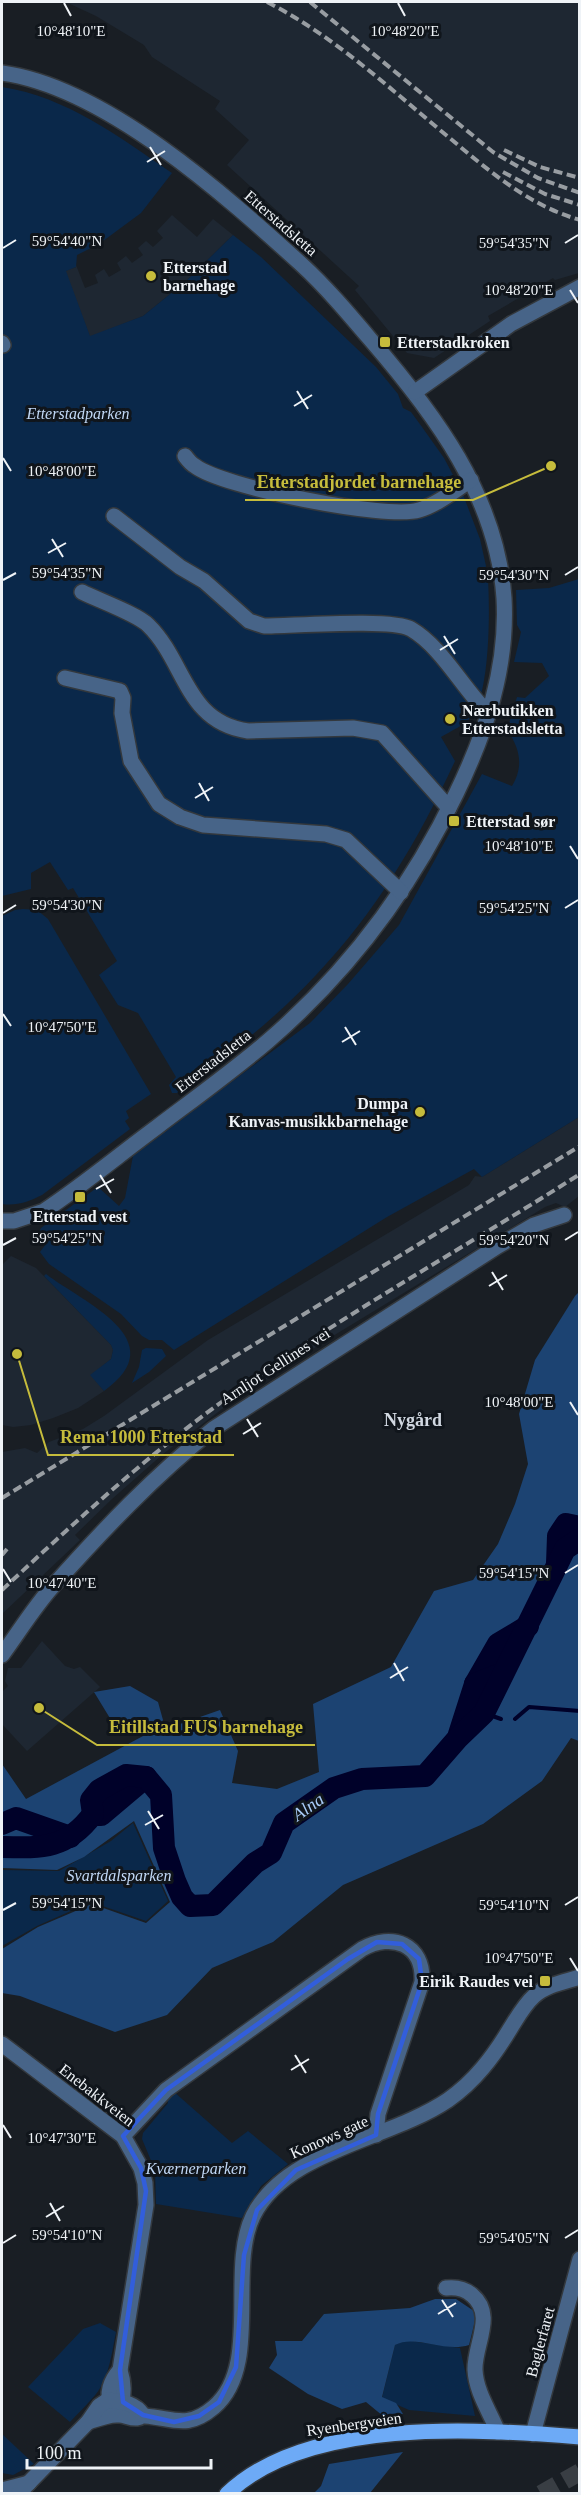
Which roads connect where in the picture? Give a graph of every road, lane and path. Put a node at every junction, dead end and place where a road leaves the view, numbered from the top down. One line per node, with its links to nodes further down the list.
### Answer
1 (2, 73): 3 (street, Etterstadsletta)
2 (579, 287): 3 (street)
3 (415, 392): 5 (street, Etterstadsletta)
4 (185, 456): 5 (street)
5 (471, 480): 9 (street, Etterstadsletta)
6 (114, 516): 9 (street)
7 (82, 592): 10 (street)
8 (65, 678): 11 (street)
9 (489, 714): 10 (street, Etterstadsletta)
10 (449, 808): 11 (street, Etterstadsletta)
11 (401, 892): 13 (street, Etterstadsletta)
12 (564, 1215): 14 (street, Arnljot Gellines vei)
13 (8, 1221)
14 (2, 1655)
15 (579, 1977): 17 (street, Konows gate)
16 (2, 2044): 18 (street, Enebakkveien)
17 (376, 2135): 18 (street); 21 (street, Konows gate)
18 (123, 2136): 21 (street, Enebakkveien)
19 (579, 2259): 23 (street, Baglerfaret)
20 (446, 2288): 22 (street)
21 (116, 2406): 25 (street, Konows gate)
22 (498, 2432): 23 (main road); 27 (main road, Ryenbergveien)
23 (533, 2434): 24 (main road)
24 (579, 2437)
25 (24, 2488): 26 (street, Konows gate)
26 (2, 2490)
27 (227, 2493)

